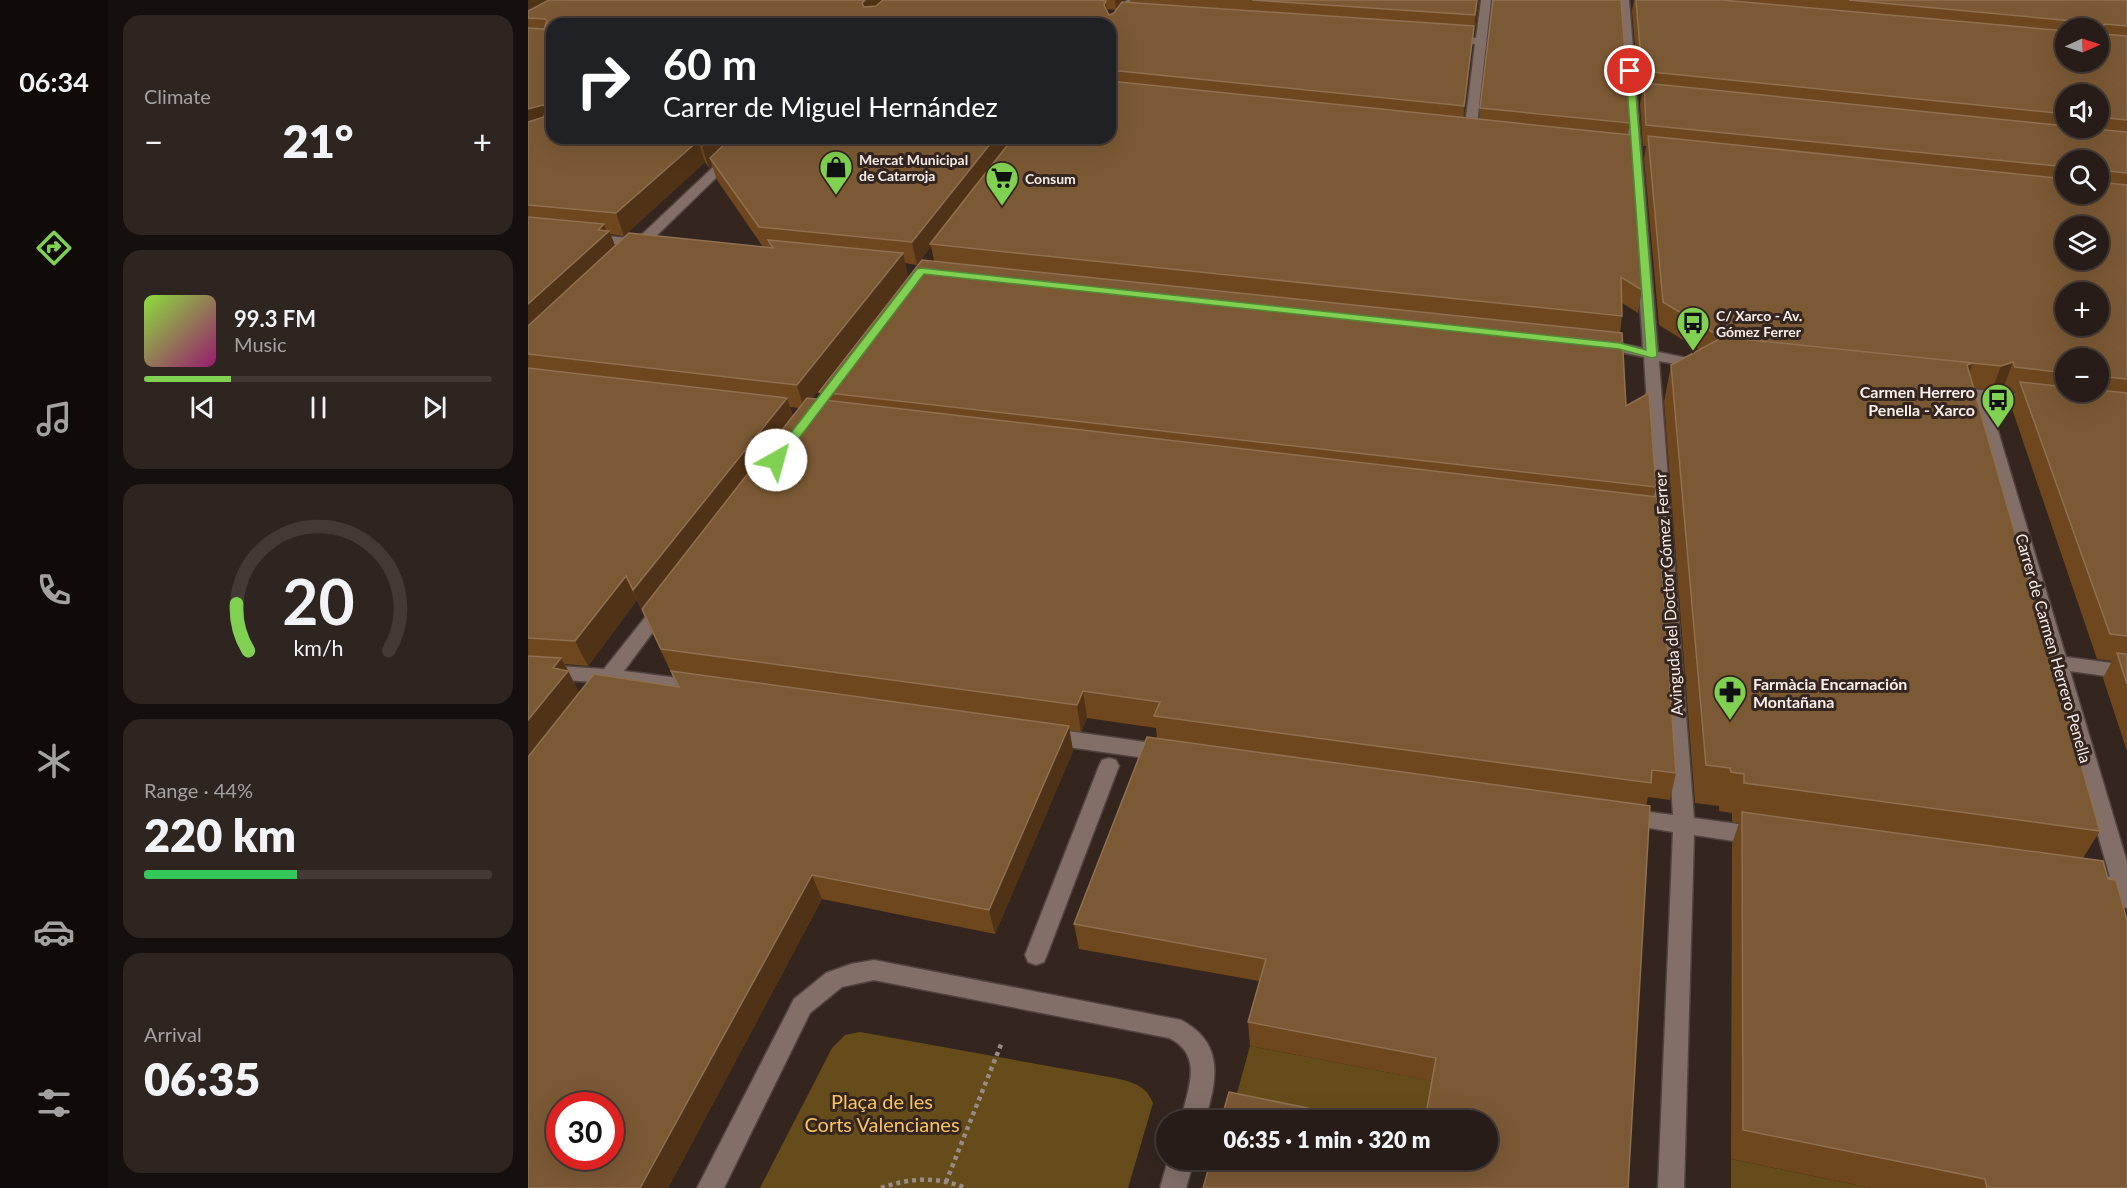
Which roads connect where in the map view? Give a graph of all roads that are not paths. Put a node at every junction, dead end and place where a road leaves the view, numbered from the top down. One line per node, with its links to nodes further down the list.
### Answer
1 (1132, 0): 5 (street)
2 (1486, 0): 9 (street)
3 (1624, 3): 4 (street); 12 (street, Avinguda del Doctor Gómez Ferrer)
4 (1638, 6)
5 (1115, 15): 6 (street); 7 (street)
6 (1138, 17)
7 (1114, 18)
8 (1435, 38): 9 (street)
9 (1481, 41): 10 (street)
10 (1470, 133)
11 (745, 144): 15 (street)
12 (1631, 151): 13 (street); 19 (street, Avinguda del Doctor Gómez Ferrer)
13 (1653, 153)
14 (572, 237): 15 (street)
15 (640, 243): 16 (street); 17 (street)
16 (662, 246)
17 (625, 257)
18 (1582, 342): 19 (street)
19 (1652, 355): 20 (street); 35 (street, Avinguda del Doctor Gómez Ferrer)
20 (1714, 367)
21 (1934, 390): 22 (street)
22 (1980, 395): 23 (street); 25 (street, Carrer de Carmen Herrero Penella)
23 (2047, 402)
24 (675, 591): 28 (street)
25 (2058, 663): 27 (street); 38 (street, Carrer de Carmen Herrero Penella)
26 (528, 671): 28 (street)
27 (2127, 672)
28 (610, 675): 29 (street); 30 (street)
29 (725, 692)
30 (596, 694)
31 (1033, 734): 32 (street)
32 (1187, 756)
33 (1109, 766): 39 (street)
34 (1613, 815): 35 (street)
35 (1684, 825): 36 (street); 44 (street, Avinguda del Doctor Gómez Ferrer)
36 (1783, 839)
37 (2076, 881): 38 (street)
38 (2126, 892)
39 (1036, 955)
40 (1196, 1110): 42 (street)
41 (1179, 1170): 43 (street)
42 (710, 1188)
43 (1173, 1188)
44 (1671, 1188)

